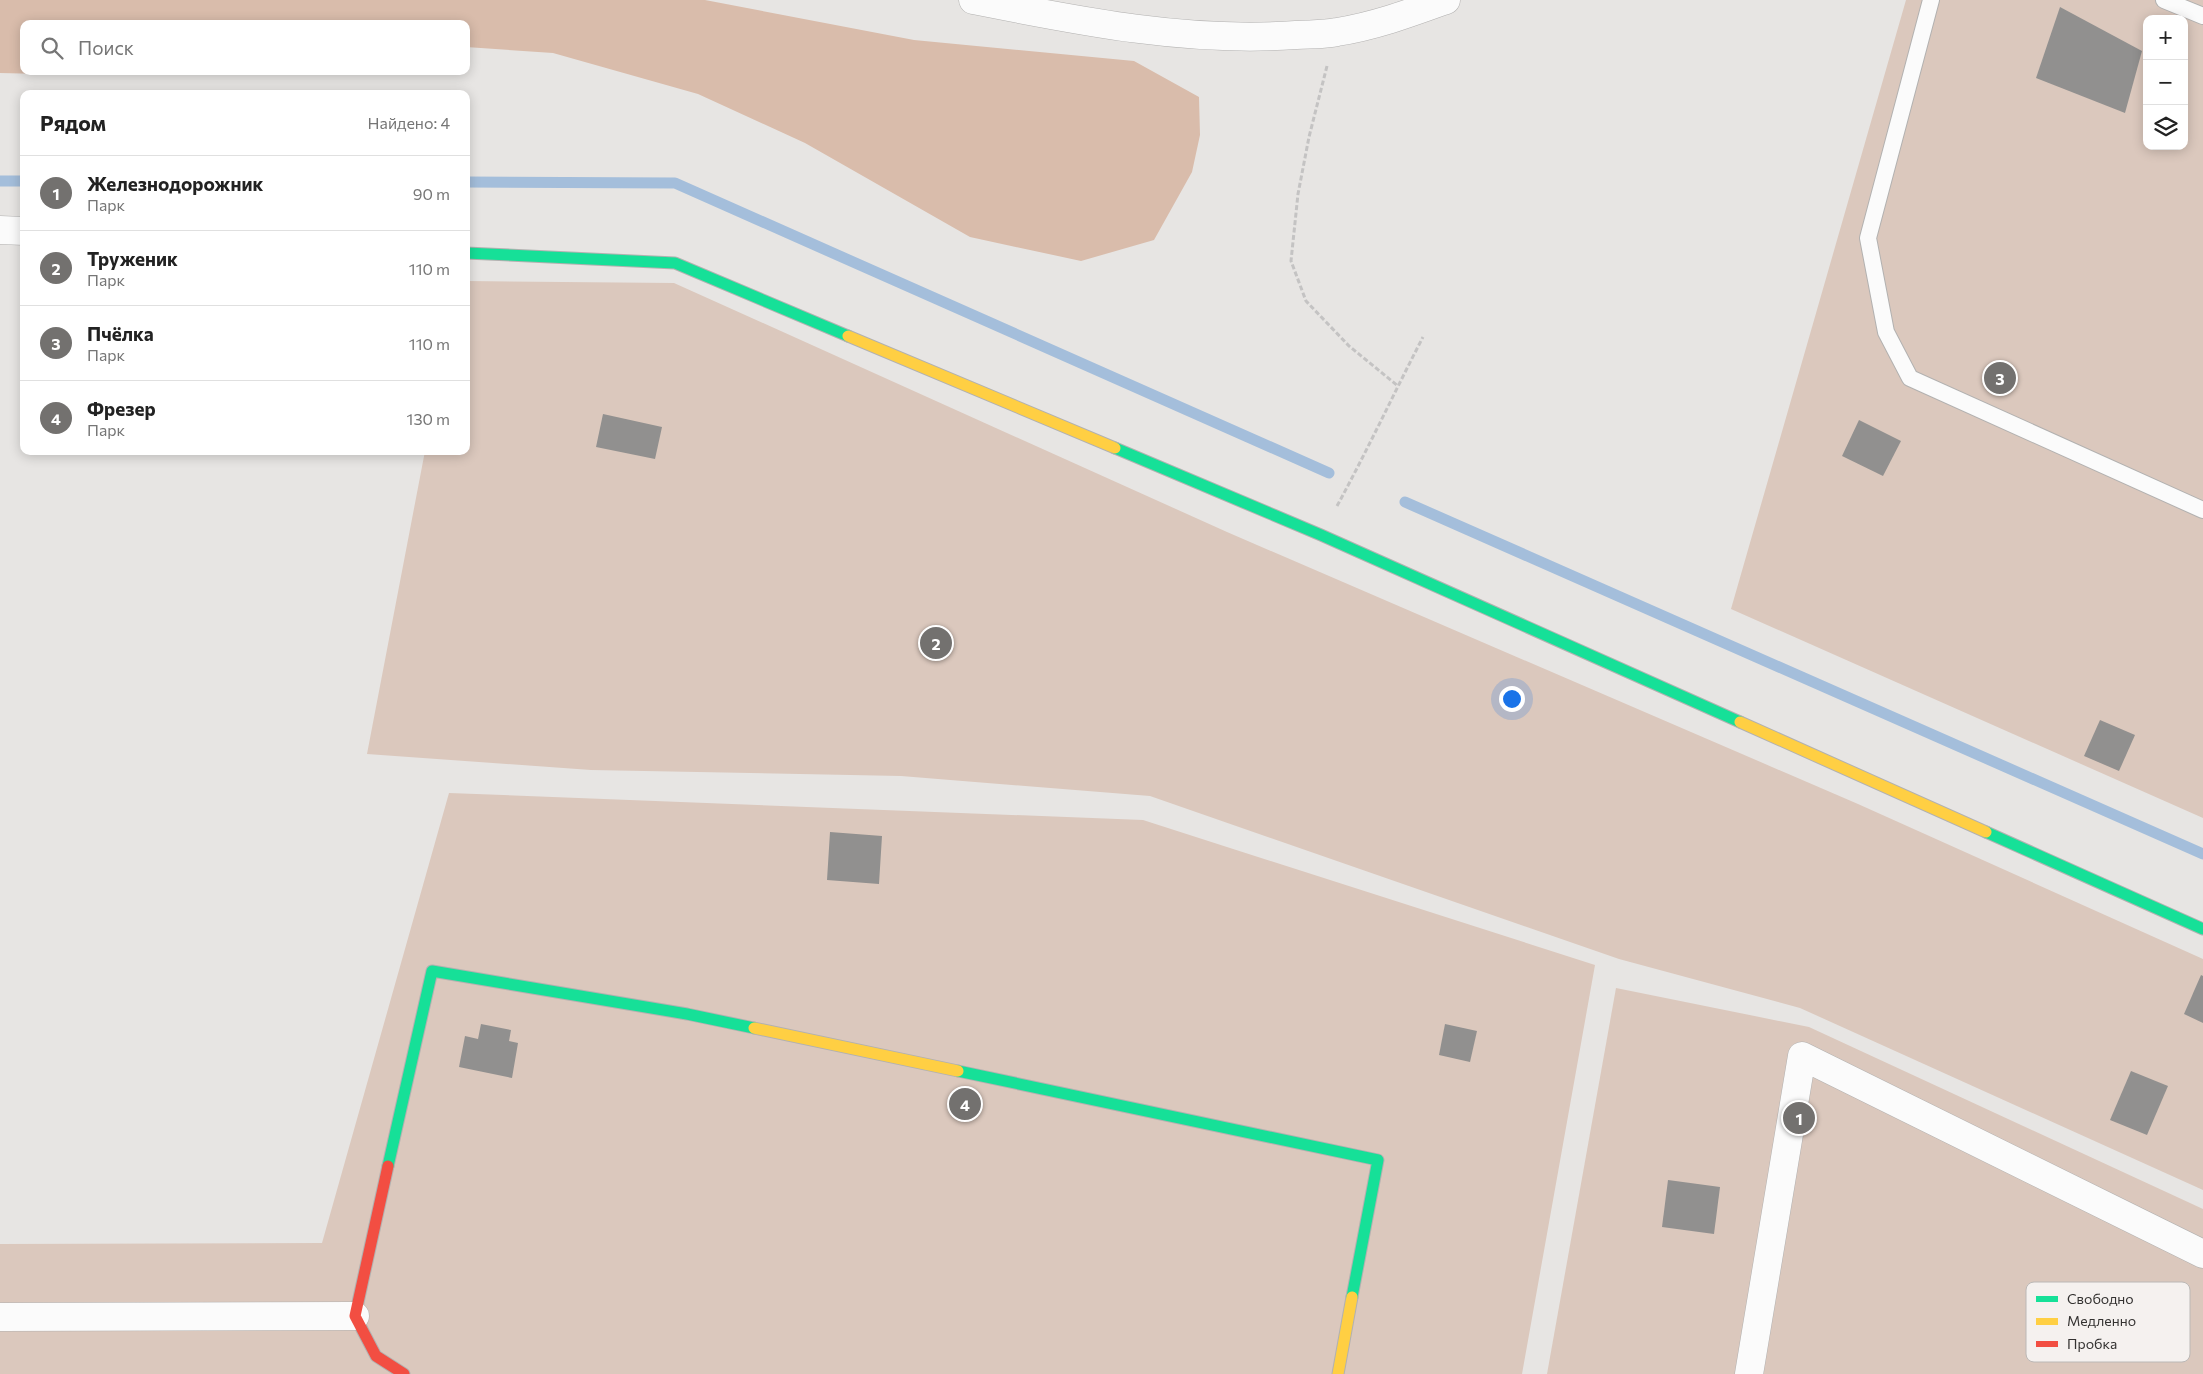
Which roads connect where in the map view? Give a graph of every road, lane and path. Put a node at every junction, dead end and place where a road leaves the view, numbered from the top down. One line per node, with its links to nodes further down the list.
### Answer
1 (973, 0): 6 (street)
2 (1446, 0): 6 (street)
3 (1932, 0): 12 (lane)
4 (2164, 0): 5 (lane)
5 (2203, 16)
6 (1337, 32): 11 (path)
7 (0, 230): 8 (street)
8 (20, 231)
9 (470, 253): 13 (street)
10 (1424, 337): 11 (path)
11 (1398, 386): 13 (path)
12 (2203, 510)
13 (1321, 536): 14 (street)
14 (2203, 929)
15 (2203, 1254): 20 (street)
16 (355, 1316): 17 (street); 18 (street); 19 (street)
17 (0, 1317)
18 (404, 1374)
19 (1338, 1374)
20 (1749, 1374)

